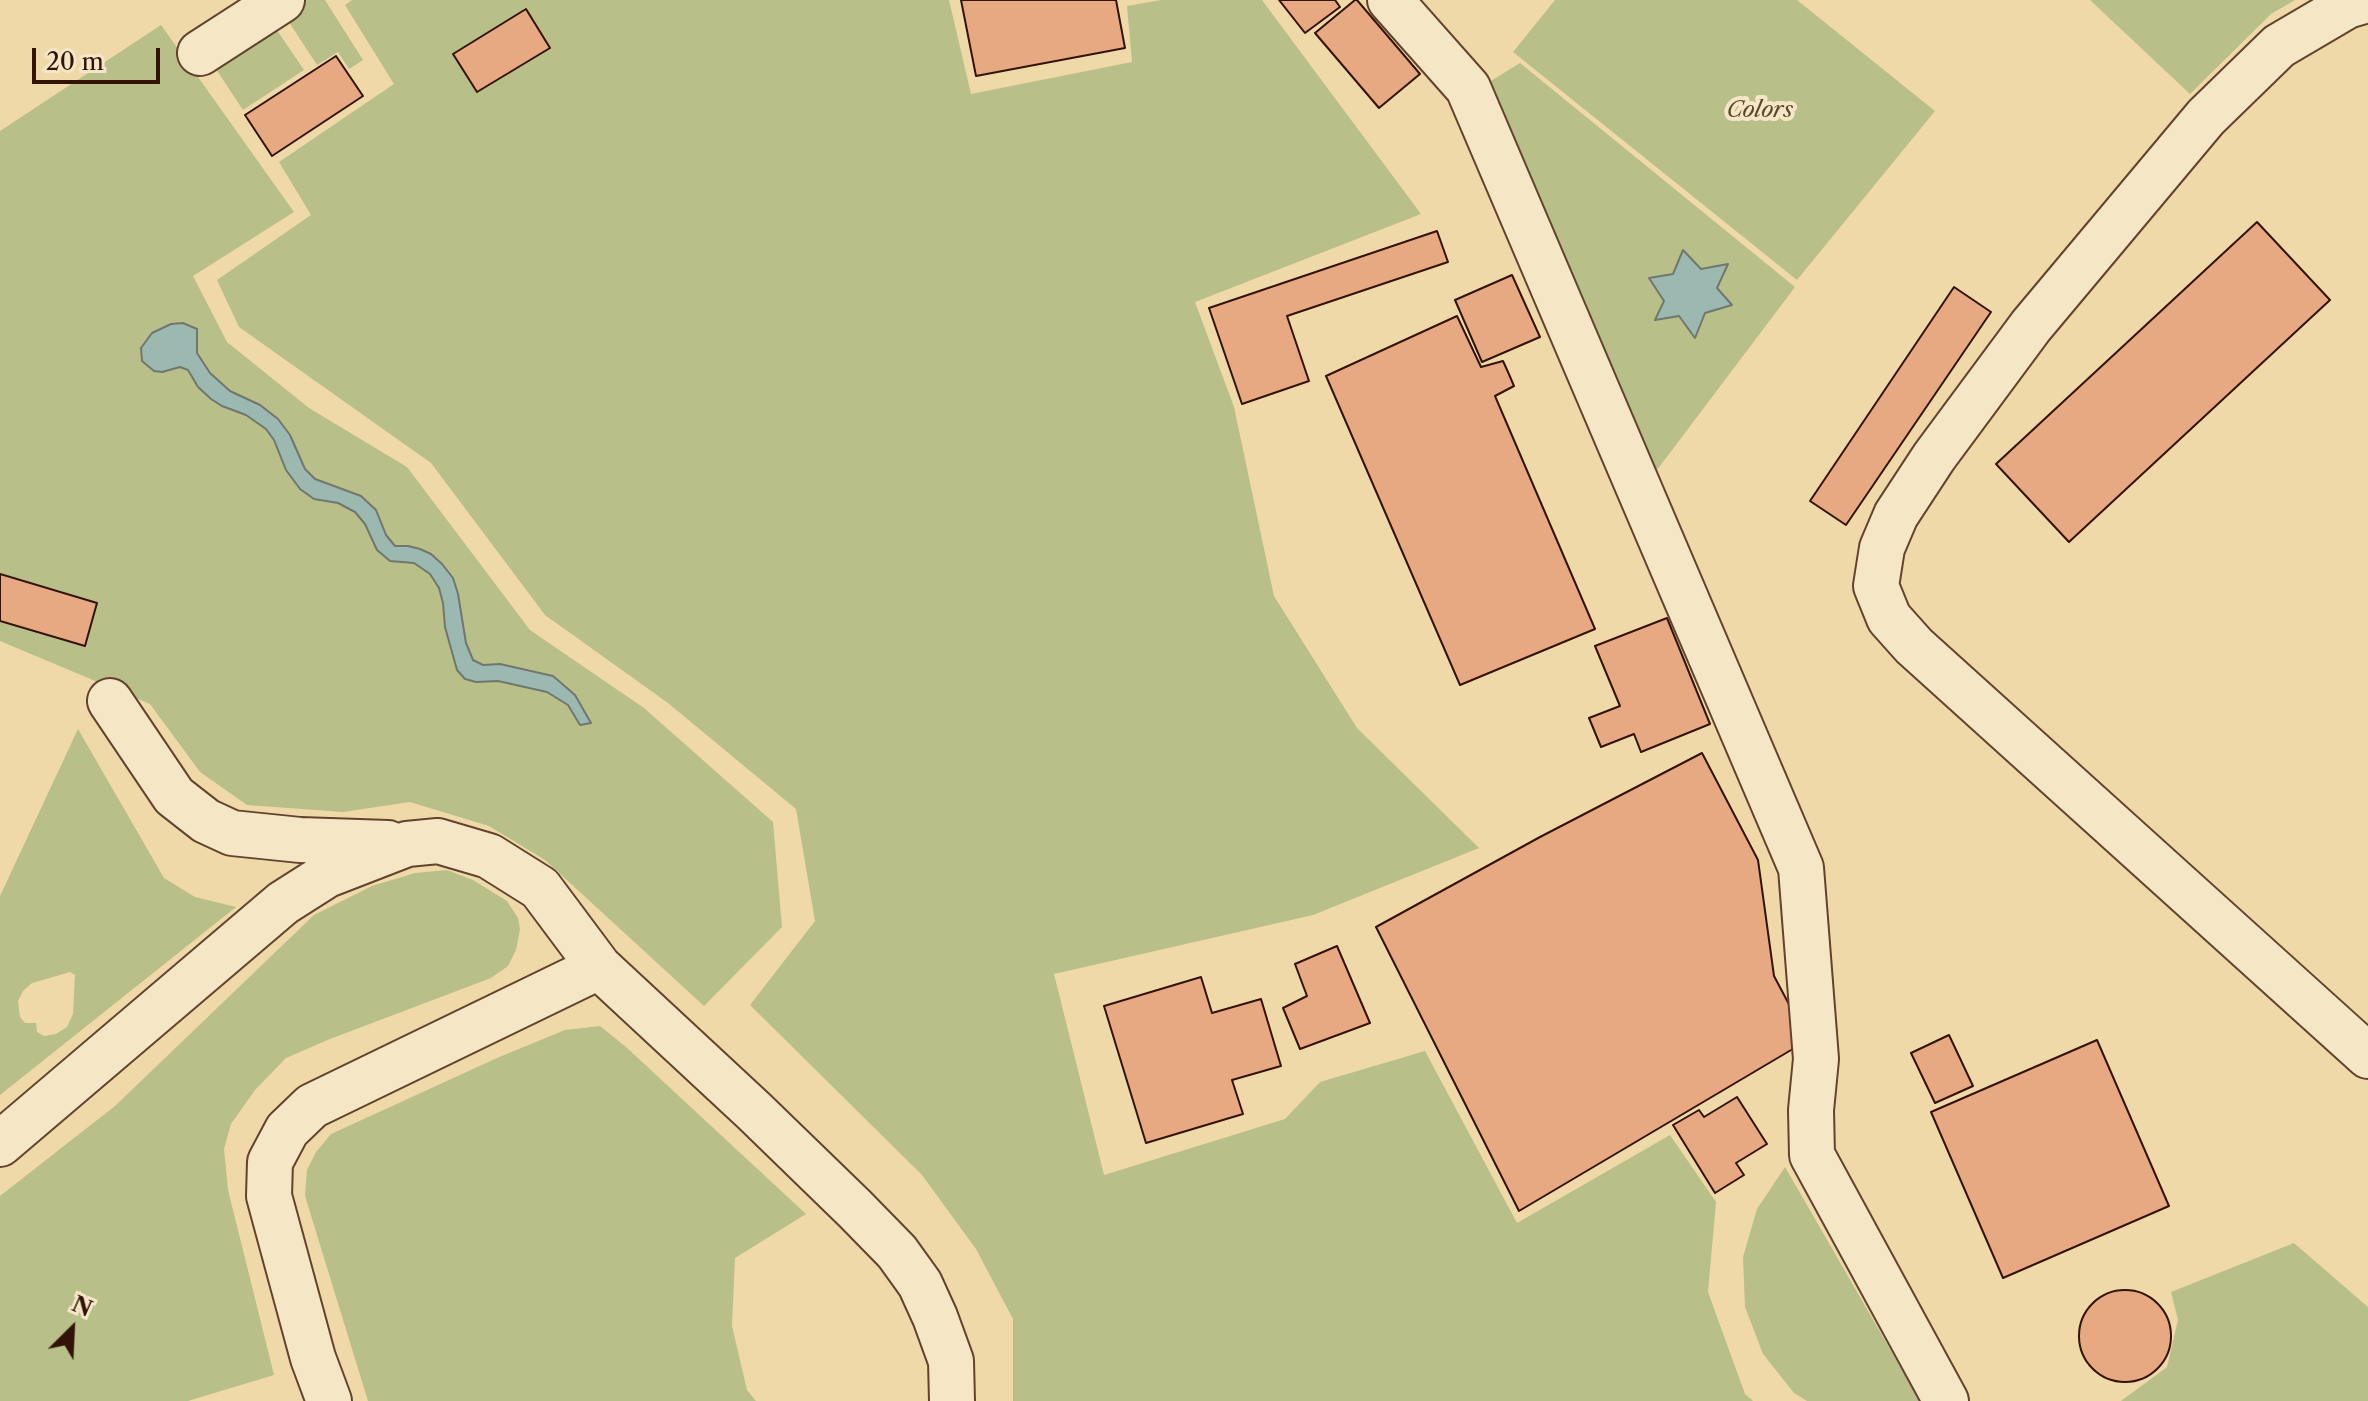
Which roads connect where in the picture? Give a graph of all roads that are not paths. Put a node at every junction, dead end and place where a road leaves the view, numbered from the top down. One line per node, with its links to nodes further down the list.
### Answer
1 (282, 0): 4 (lane)
2 (1390, 0): 12 (lane)
3 (2367, 0): 8 (lane)
4 (200, 53)
5 (110, 701): 6 (lane)
6 (407, 844): 7 (lane); 9 (lane)
7 (599, 967): 10 (lane); 11 (lane)
8 (2368, 1056)
9 (0, 1144)
10 (329, 1401)
11 (952, 1401)
12 (1946, 1401)

